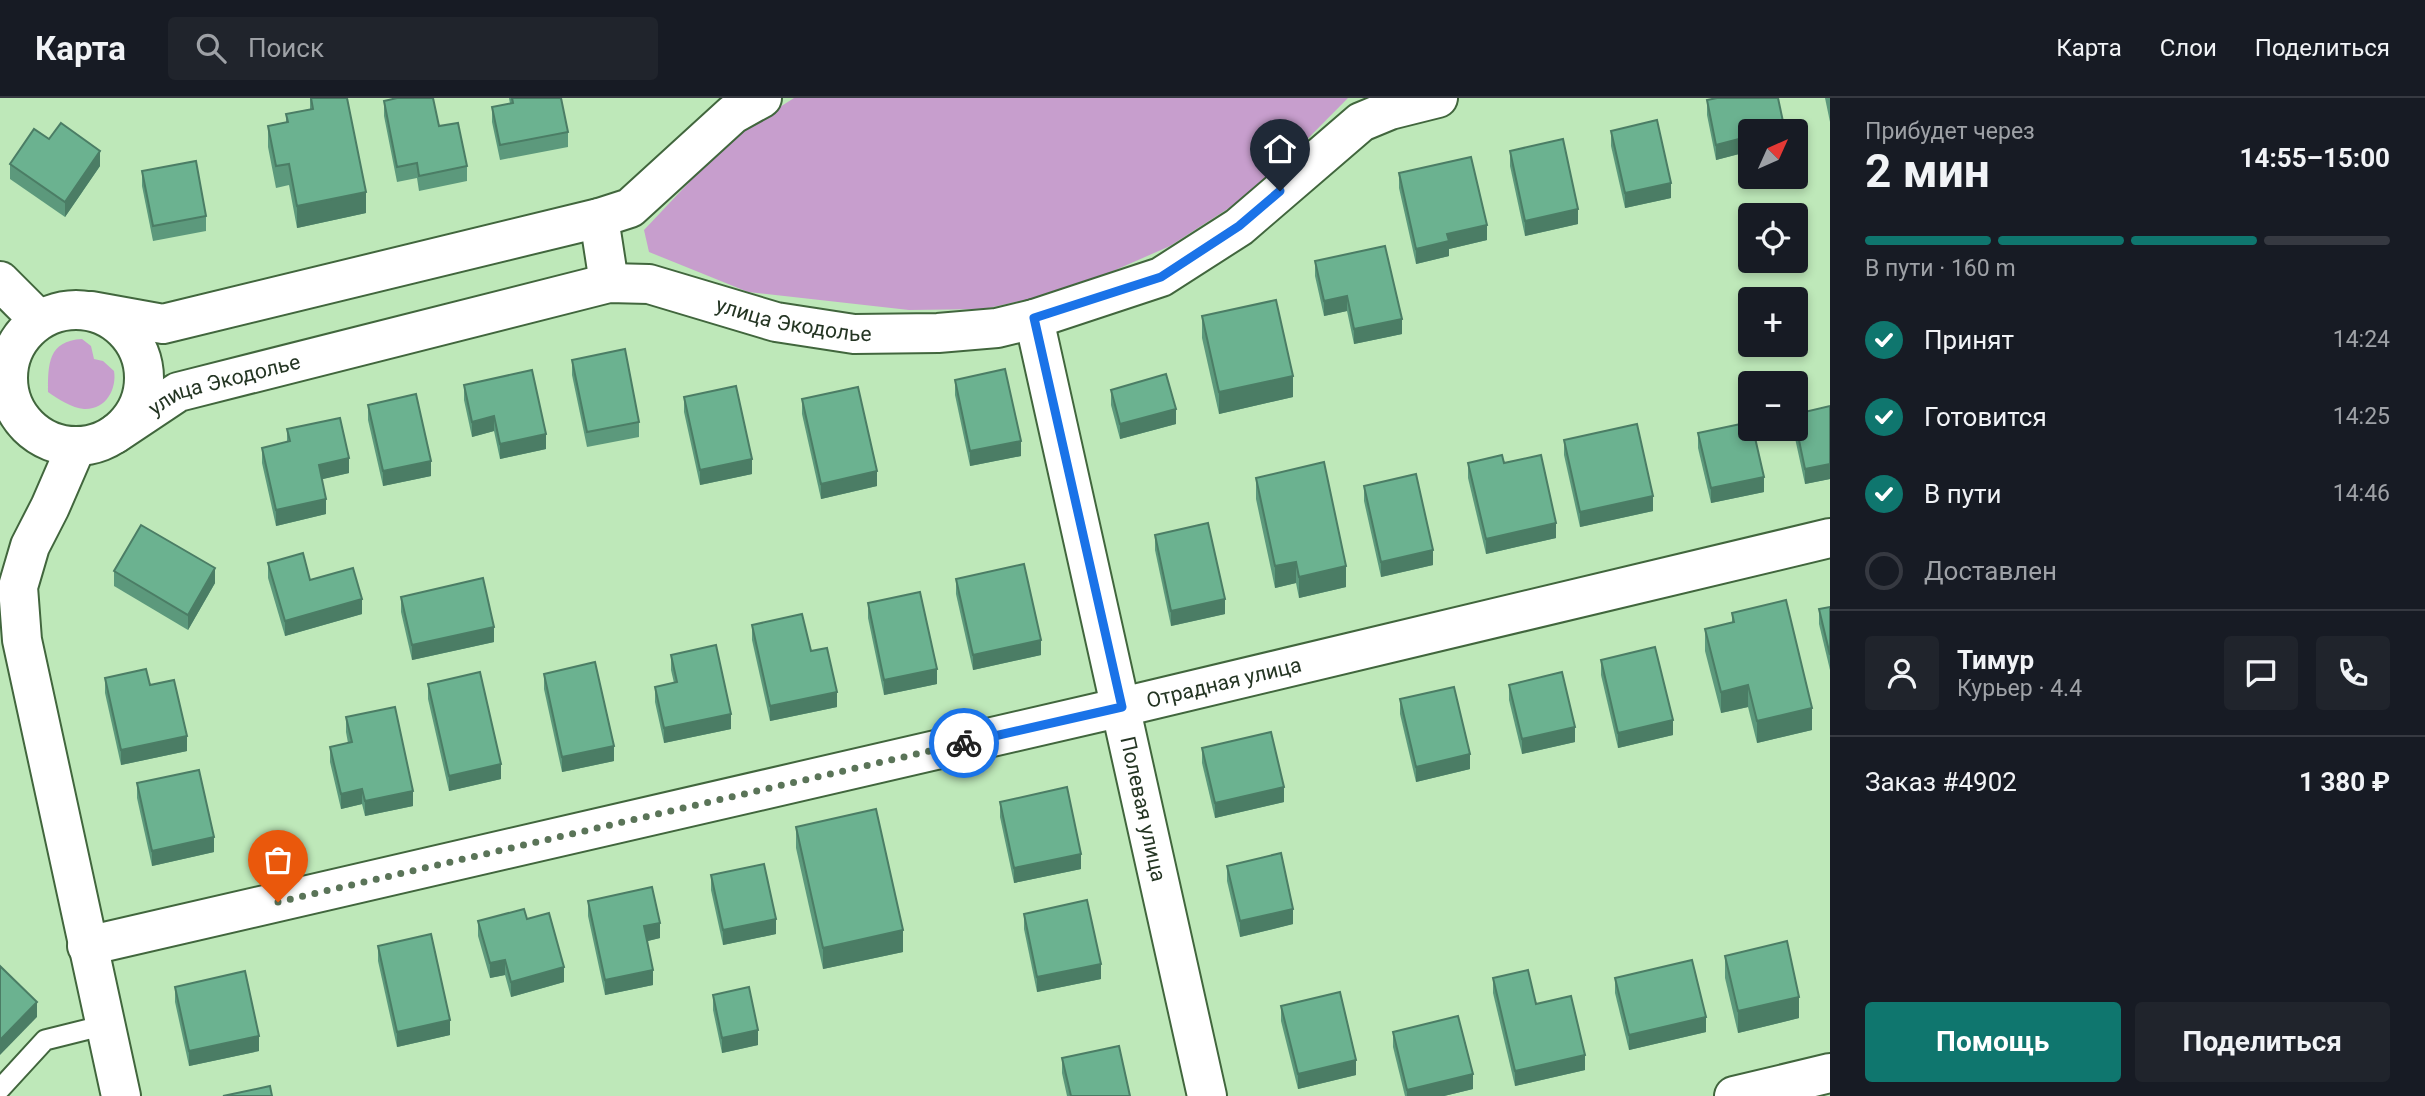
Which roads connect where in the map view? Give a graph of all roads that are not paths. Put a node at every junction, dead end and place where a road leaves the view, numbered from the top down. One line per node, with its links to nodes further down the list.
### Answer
1 (762, 98): 4 (street)
2 (1438, 98): 3 (street, улица Экодолье)
3 (1388, 104): 8 (street, улица Экодолье)
4 (599, 218): 6 (street); 7 (street)
5 (0, 281): 9 (street)
6 (609, 283): 8 (street, улица Экодолье); 11 (street, улица Экодолье)
7 (91, 311): 9 (street); 11 (street)
8 (1034, 318): 15 (street, Полевая улица)
9 (39, 320): 10 (street)
10 (4, 391): 12 (street)
11 (115, 435): 12 (street)
12 (76, 447): 14 (street)
13 (1830, 538): 15 (street, Отрадная улица)
14 (11, 643): 16 (street)
15 (1122, 707): 16 (street, Отрадная улица); 21 (street, Полевая улица)
16 (87, 946): 17 (street)
17 (106, 1025): 19 (lane); 20 (street)
18 (1830, 1073): 22 (street)
19 (0, 1089)
20 (121, 1096)
21 (1207, 1096)
22 (1734, 1096)

